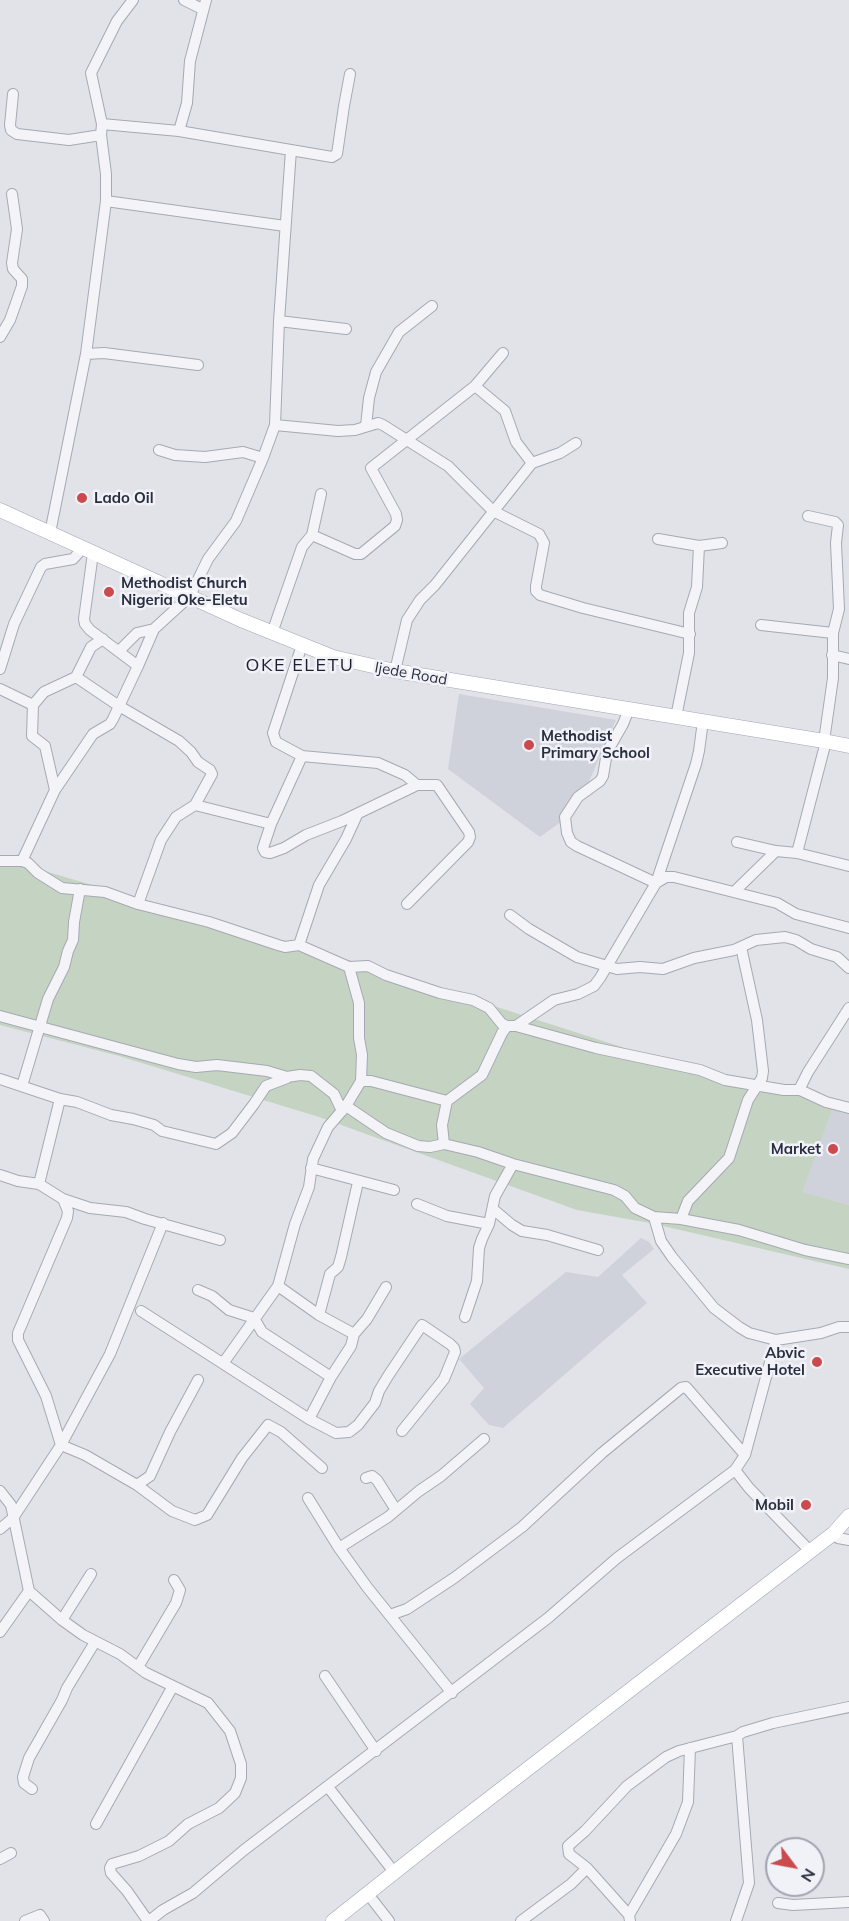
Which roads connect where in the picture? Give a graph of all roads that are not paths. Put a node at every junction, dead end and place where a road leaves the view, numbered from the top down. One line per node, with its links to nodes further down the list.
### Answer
1 (133, 0): 6 (street)
2 (184, 0): 3 (street)
3 (204, 5): 7 (street)
4 (350, 74): 8 (street)
5 (13, 94): 6 (street)
6 (101, 129): 7 (street); 10 (street)
7 (179, 131): 8 (street)
8 (291, 150): 11 (street)
9 (12, 194): 13 (street)
10 (106, 201): 11 (street); 19 (street)
11 (285, 226): 15 (street)
12 (0, 267): 13 (street)
13 (13, 269): 17 (street)
14 (432, 306): 23 (street)
15 (279, 321): 16 (street); 22 (street)
16 (346, 329)
17 (0, 337)
18 (503, 353): 21 (street)
19 (87, 354): 20 (street); 33 (street)
20 (198, 365)
21 (475, 386): 24 (street); 28 (street)
22 (275, 425): 23 (street); 27 (street)
23 (366, 426): 24 (street)
24 (408, 440): 31 (street); 34 (street)
25 (576, 443): 28 (street)
26 (159, 450): 27 (street)
27 (263, 458): 39 (street)
28 (532, 463): 31 (street)
29 (321, 494): 34 (street)
30 (0, 510): 33 (main road, Ijede Road)
31 (493, 511): 45 (street); 53 (street)
32 (808, 516): 40 (street)
33 (50, 533): 38 (main road, Ijede Road)
34 (312, 535): 43 (street)
35 (658, 539): 37 (street)
36 (722, 543): 37 (street)
37 (699, 546): 45 (street)
38 (88, 550): 39 (main road, Ijede Road); 46 (street); 52 (street)
39 (190, 596): 42 (street); 43 (main road, Ijede Road)
40 (844, 610): 44 (street)
41 (761, 625): 44 (street)
42 (154, 629): 48 (street); 51 (street)
43 (272, 633): 47 (main road, Ijede Road)
44 (832, 633): 49 (street)
45 (690, 634): 59 (street)
46 (103, 639): 48 (street); 54 (street)
47 (302, 645): 53 (main road, Ijede Road); 63 (street)
48 (119, 651): 51 (street)
49 (832, 655): 50 (street); 61 (street)
50 (849, 659)
51 (138, 666): 57 (street)
52 (0, 669)
53 (395, 671): 58 (main road, Ijede Road)
54 (76, 677): 56 (street); 57 (street)
55 (0, 689): 56 (street)
56 (33, 705): 65 (street)
57 (119, 706): 65 (street); 66 (street)
58 (629, 709): 59 (main road, Ijede Road); 75 (street)
59 (676, 717): 60 (main road, Ijede Road)
60 (703, 721): 61 (main road, Ijede Road); 75 (street)
61 (824, 741): 62 (main road, Ijede Road); 71 (street)
62 (849, 746)
63 (302, 756): 64 (street); 68 (street)
64 (417, 785): 67 (street); 79 (street)
65 (55, 790): 73 (street)
66 (195, 805): 68 (street); 78 (street)
67 (357, 815): 68 (street); 82 (street)
68 (271, 825)
69 (738, 842): 70 (street)
70 (776, 851): 71 (street); 77 (street)
71 (797, 853): 74 (street)
72 (0, 861): 73 (street)
73 (22, 861): 76 (street)
74 (849, 866)
75 (656, 883): 77 (street); 85 (street)
76 (80, 889): 78 (street); 89 (street)
77 (735, 891): 81 (street)
78 (138, 904): 82 (street)
79 (407, 904)
80 (510, 915): 85 (street)
81 (849, 928)
82 (299, 945): 84 (street)
83 (741, 947): 85 (street); 86 (street); 95 (street)
84 (349, 967): 90 (street); 93 (street)
85 (606, 967): 90 (street)
86 (849, 968)
87 (849, 1008): 96 (street)
88 (0, 1016): 89 (street)
89 (39, 1026): 91 (street); 94 (street)
90 (507, 1027): 95 (street); 98 (street)
91 (287, 1077): 97 (street); 99 (street)
92 (0, 1079): 94 (street)
93 (361, 1081): 98 (street); 99 (street)
94 (22, 1086): 97 (street)
95 (756, 1086): 96 (street); 112 (street)
96 (799, 1090): 100 (street)
97 (60, 1099): 106 (street)
98 (447, 1101): 101 (street)
99 (344, 1108): 101 (street); 103 (street)
100 (849, 1108)
101 (444, 1144): 102 (street)
102 (513, 1164): 110 (street); 111 (street)
103 (311, 1168): 105 (street); 118 (street)
104 (0, 1175): 106 (street)
105 (357, 1182): 107 (street); 122 (street)
106 (39, 1184): 108 (street)
107 (394, 1190)
108 (63, 1199): 113 (street); 134 (street)
109 (417, 1204): 114 (street)
110 (493, 1209): 114 (street); 116 (street)
111 (654, 1217): 112 (street); 127 (street)
112 (681, 1219): 117 (street)
113 (163, 1223): 115 (street); 134 (street)
114 (489, 1224): 123 (street)
115 (220, 1240)
116 (598, 1250)
117 (849, 1259)
118 (278, 1286): 122 (street); 124 (street)
119 (386, 1287): 126 (street)
120 (198, 1290): 124 (street)
121 (141, 1311): 128 (street)
122 (319, 1315): 126 (street)
123 (465, 1317)
124 (254, 1318): 128 (street); 129 (street)
125 (849, 1326): 127 (street)
126 (354, 1334): 129 (street)
127 (776, 1340): 135 (street)
128 (219, 1362): 131 (street)
129 (331, 1377): 131 (street)
130 (198, 1380): 139 (street)
131 (309, 1419): 132 (street)
132 (402, 1431)
133 (484, 1439): 142 (street)
134 (61, 1445): 139 (street); 144 (street)
135 (745, 1455): 137 (street); 153 (street)
136 (322, 1468): 139 (street)
137 (735, 1470): 149 (street); 160 (street)
138 (366, 1478): 142 (street)
139 (137, 1485)
140 (0, 1491): 144 (street)
141 (308, 1498): 148 (street)
142 (396, 1510): 148 (street)
143 (849, 1516): 149 (main road)
144 (13, 1518): 146 (street); 152 (street)
145 (849, 1526): 147 (main road)
146 (0, 1529)
147 (844, 1539): 161 (main road)
148 (339, 1548): 153 (street)
149 (810, 1551): 161 (main road)
150 (91, 1574): 154 (street)
151 (174, 1580): 157 (street)
152 (29, 1591): 154 (street); 155 (street)
153 (390, 1614): 160 (street)
154 (62, 1620): 156 (street)
155 (0, 1632)
156 (95, 1642): 157 (street); 167 (street)
157 (138, 1667): 159 (street)
158 (325, 1676): 165 (street)
159 (173, 1686): 168 (street); 179 (street)
160 (452, 1693): 165 (street)
161 (620, 1702): 172 (main road); 173 (main road)
162 (849, 1707): 163 (street)
163 (737, 1736): 164 (street); 184 (street)
164 (690, 1748): 171 (street); 176 (street)
165 (376, 1751): 166 (street)
166 (328, 1787): 172 (street); 179 (street)
167 (32, 1789)
168 (96, 1824)
169 (11, 1853): 170 (street)
170 (0, 1859)
171 (587, 1868): 176 (street); 183 (street)
172 (394, 1872): 180 (main road)
173 (371, 1898): 181 (main road); 182 (street)
174 (849, 1902): 175 (street)
175 (778, 1903)
176 (629, 1918)
177 (26, 1921): 178 (street)
178 (44, 1921)
179 (149, 1921)
180 (333, 1921)
181 (343, 1921)
182 (389, 1921)
183 (521, 1921)
184 (736, 1921)

